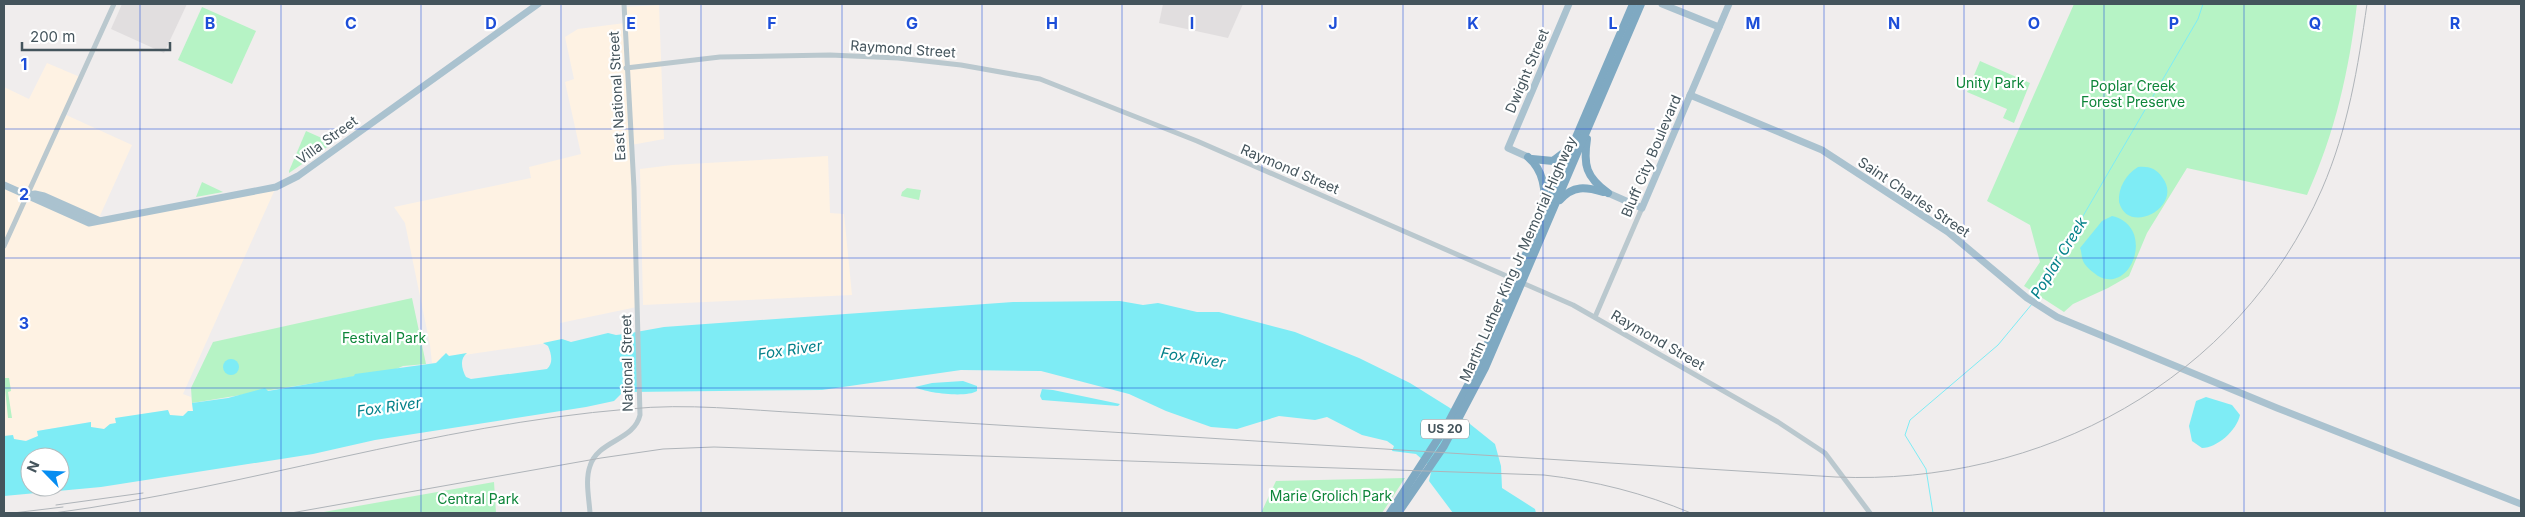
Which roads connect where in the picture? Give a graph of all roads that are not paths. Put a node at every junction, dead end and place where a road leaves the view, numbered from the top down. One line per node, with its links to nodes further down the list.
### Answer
1 (114, 4): 19 (street)
2 (538, 4): 19 (main road, Villa Street)
3 (624, 4): 10 (street, East National Street)
4 (1569, 4): 15 (main road, Dwight Street)
5 (1641, 4): 8 (highway, Martin Luther King Jr Memorial Highway / US 20)
6 (1662, 4): 9 (main road)
7 (1729, 4): 9 (main road, Bluff City Boulevard)
8 (1634, 8): 11 (highway, Martin Luther King Jr Memorial Highway / US 20)
9 (1719, 27): 12 (main road, Bluff City Boulevard)
10 (626, 68): 17 (street, East National Street); 25 (street, Raymond Street)
11 (1605, 80): 13 (highway, Martin Luther King Jr Memorial Highway / US 20); 14 (highway, Martin Luther King Jr Memorial Highway / US 20)
12 (1690, 95): 21 (main road, Bluff City Boulevard); 27 (main road, Saint Charles Street)
13 (1593, 119): 18 (highway); 20 (highway, Martin Luther King Jr Memorial Highway / US 20)
14 (1575, 141): 15 (highway); 22 (highway, Martin Luther King Jr Memorial Highway / US 20)
15 (1528, 157): 22 (highway)
16 (4, 185): 19 (main road, Villa Street)
17 (634, 188): 28 (street, National Street)
18 (1608, 193): 20 (highway); 21 (main road)
19 (27, 195): 23 (street)
20 (1556, 206): 24 (highway, Martin Luther King Jr Memorial Highway / US 20)
21 (1642, 208): 25 (street, Bluff City Boulevard)
22 (1538, 228): 24 (highway, Martin Luther King Jr Memorial Highway / US 20)
23 (4, 246)
24 (1525, 269): 26 (highway, Martin Luther King Jr Memorial Highway / US 20)
25 (1596, 317): 31 (street, Raymond Street)
26 (1410, 492): 29 (highway, Martin Luther King Jr Memorial Highway / US 20); 30 (highway, Martin Luther King Jr Memorial Highway / US 20)
27 (2521, 504)
28 (590, 513)
29 (1390, 513)
30 (1398, 513)
31 (1870, 513)

